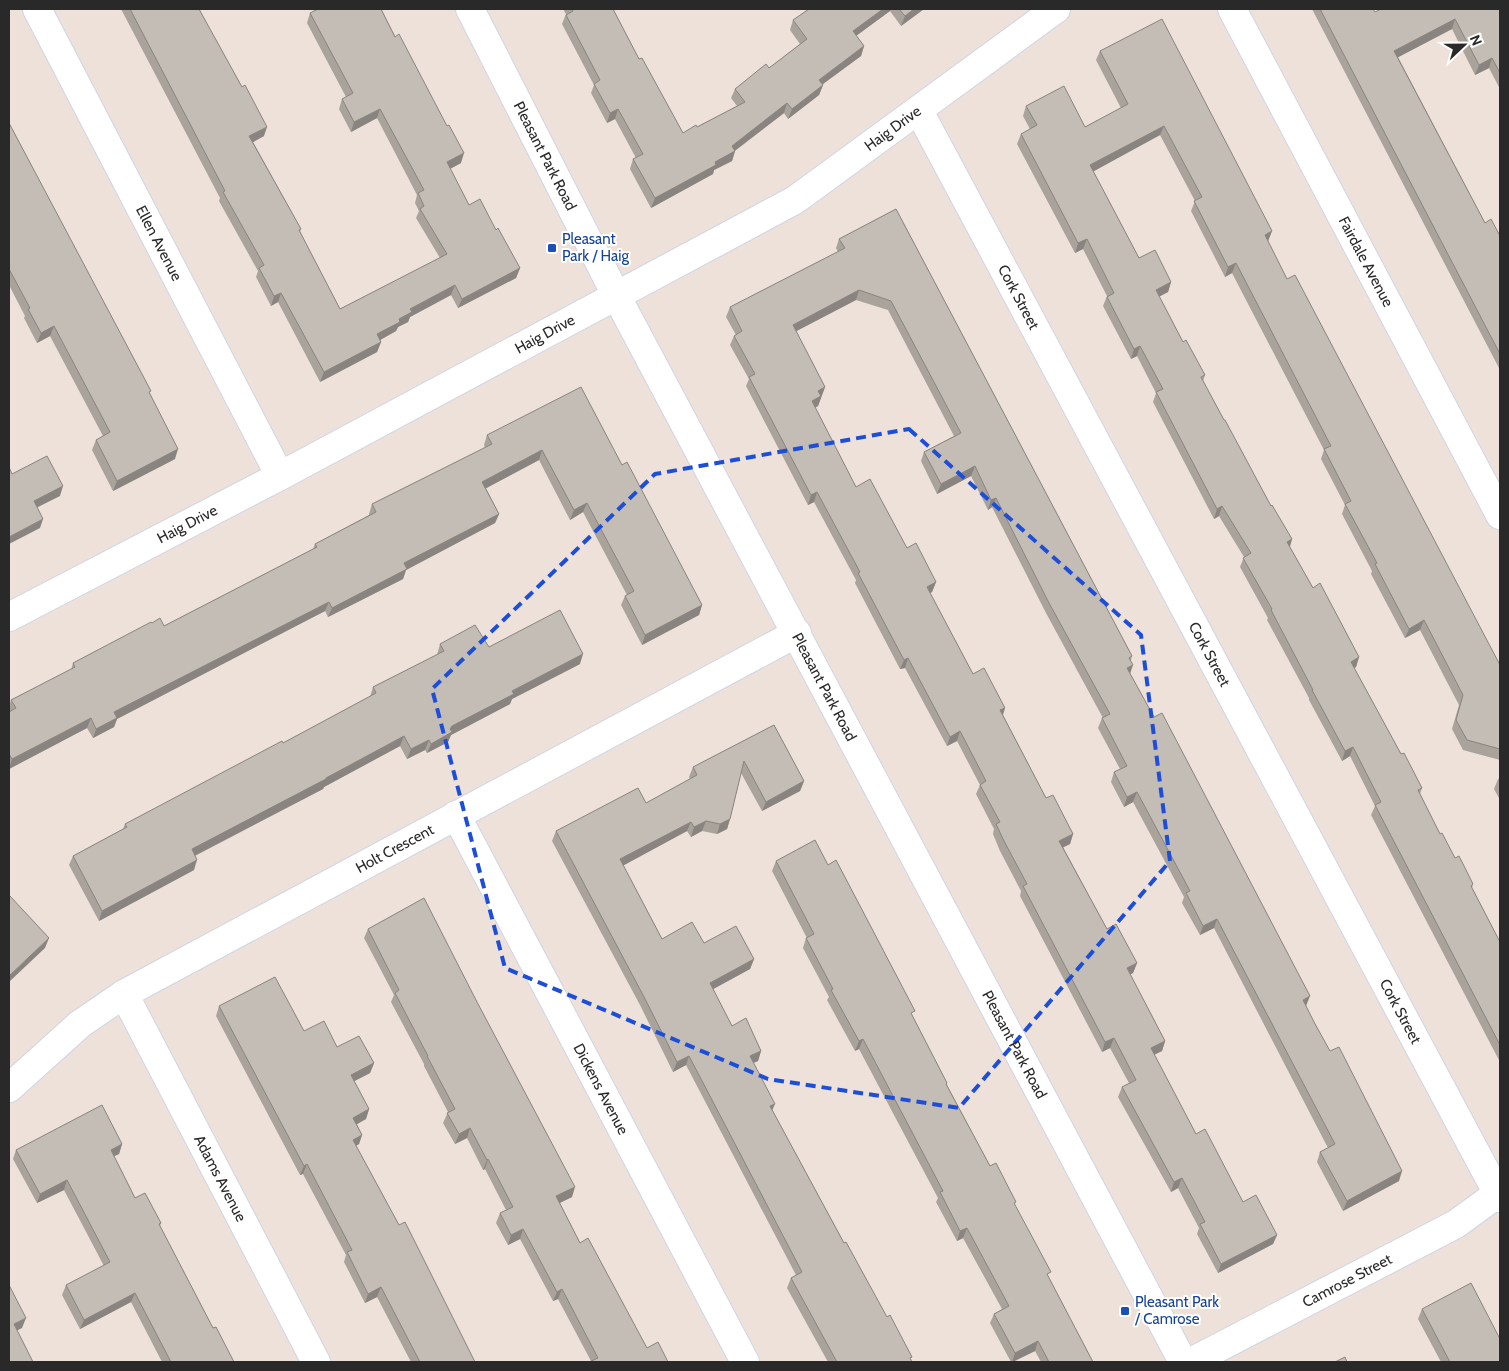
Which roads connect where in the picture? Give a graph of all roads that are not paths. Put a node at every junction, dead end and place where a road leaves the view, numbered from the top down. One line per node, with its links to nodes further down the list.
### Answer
1 (37, 9): 7 (street, Ellen Avenue)
2 (470, 9): 6 (street, Pleasant Park Road)
3 (1056, 9): 5 (street, Haig Drive)
4 (1232, 9): 8 (street, Fairdale Avenue)
5 (919, 111): 6 (street, Haig Drive); 14 (street, Cork Street)
6 (618, 297): 7 (street, Haig Drive); 10 (street, Pleasant Park Road)
7 (280, 476): 9 (street, Haig Drive)
8 (1500, 515)
9 (9, 617)
10 (797, 633): 11 (street, Holt Crescent); 17 (street, Pleasant Park Road)
11 (456, 815): 12 (street, Holt Crescent); 16 (street, Dickens Avenue)
12 (124, 994): 13 (street, Holt Crescent); 15 (street, Adams Avenue)
13 (9, 1088)
14 (1500, 1195): 18 (street, Camrose Street)
15 (316, 1362)
16 (745, 1362)
17 (1183, 1362)
18 (1191, 1362)

